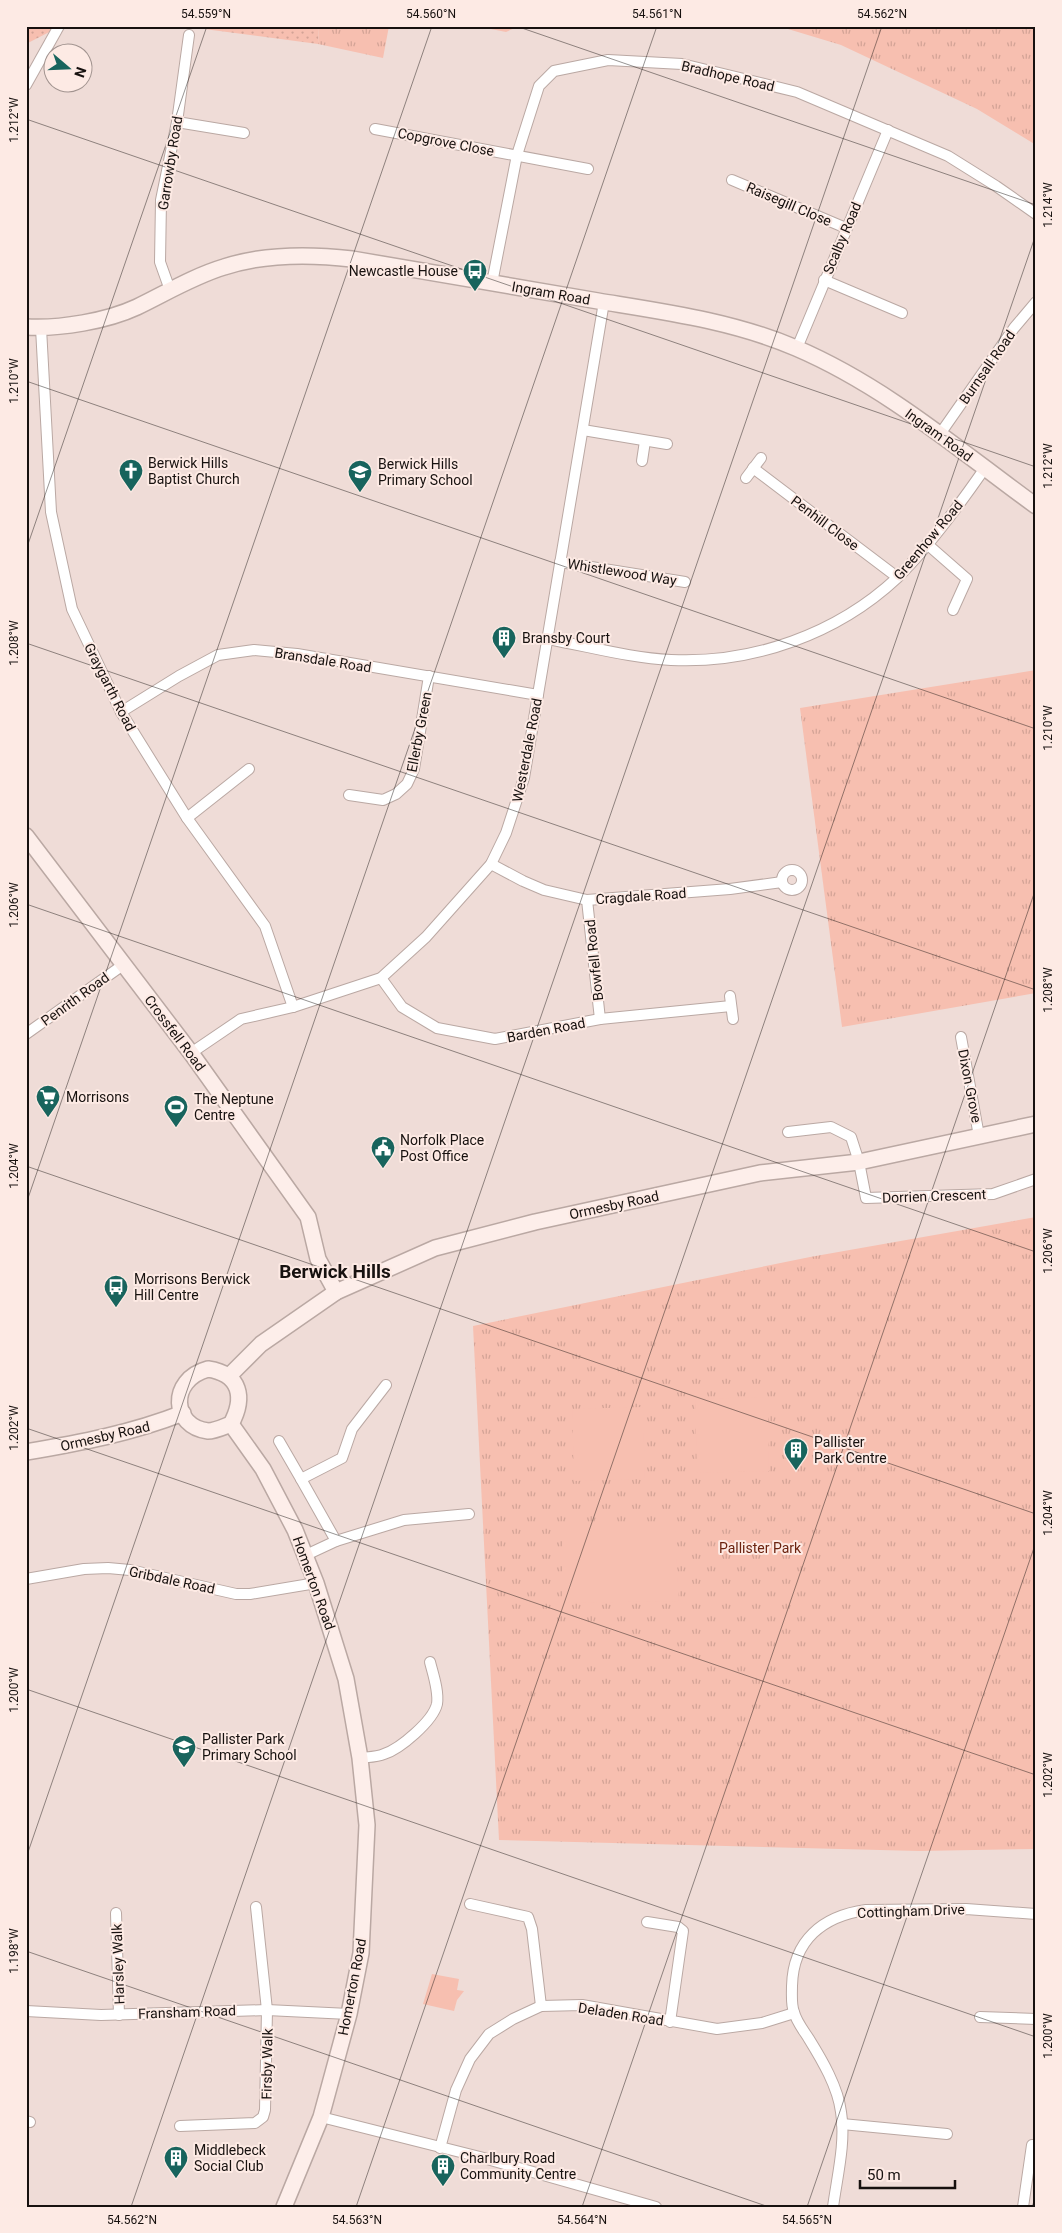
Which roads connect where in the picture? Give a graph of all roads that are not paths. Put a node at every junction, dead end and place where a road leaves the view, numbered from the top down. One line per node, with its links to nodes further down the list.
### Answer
1 (58, 26): 3 (street)
2 (189, 35): 4 (street, Garrowby Road)
3 (26, 85)
4 (177, 122): 7 (street); 15 (street, Garrowby Road)
5 (375, 128): 8 (street, Copgrove Close)
6 (888, 130): 8 (street, Bradhope Road); 11 (street, Bradhope Road); 12 (street, Scalby Road)
7 (244, 133)
8 (517, 155): 9 (street, Copgrove Close); 14 (street, Bradhope Road)
9 (588, 169)
10 (732, 180): 12 (street, Raisegill Close)
11 (1036, 214)
12 (846, 228): 13 (street, Scalby Road)
13 (824, 280): 18 (street); 20 (street, Scalby Road)
14 (492, 283): 15 (street, Ingram Road); 16 (street, Ingram Road)
15 (170, 290): 19 (street, Ingram Road)
16 (604, 302): 20 (street, Ingram Road); 21 (street, Westerdale Road)
17 (1036, 302): 22 (street, Burnsall Road)
18 (902, 313)
19 (34, 328): 39 (street, Graygarth Road)
20 (796, 348): 22 (street, Ingram Road)
21 (583, 430): 23 (street); 32 (street, Westerdale Road)
22 (940, 434): 28 (street, Ingram Road)
23 (645, 441): 24 (street); 26 (street)
24 (667, 444)
25 (761, 458): 27 (street)
26 (642, 461)
27 (753, 468): 29 (street); 33 (street, Penhill Close)
28 (985, 468): 30 (street, Ingram Road); 31 (street, Greenhow Road)
29 (746, 478)
30 (1036, 506)
31 (927, 544): 33 (street, Greenhow Road); 35 (street)
32 (560, 562): 34 (street, Whistlewood Way); 36 (street, Westerdale Road)
33 (898, 577): 36 (street, Greenhow Road)
34 (685, 582)
35 (953, 610)
36 (547, 639): 38 (street, Westerdale Road)
37 (429, 676): 38 (street, Bransdale Road); 39 (street, Bransdale Road); 41 (street, Ellerby Green)
38 (538, 695): 44 (street, Westerdale Road)
39 (121, 712): 42 (street, Graygarth Road)
40 (249, 770): 42 (street)
41 (349, 796)
42 (187, 818): 49 (street, Graygarth Road)
43 (26, 836): 47 (street, Crossfell Road)
44 (491, 864): 46 (street, Cragdale Road); 48 (street, Westerdale Road)
45 (782, 882): 46 (street, Cragdale Road)
46 (587, 900): 50 (street, Bowfell Road)
47 (123, 964): 52 (street, Penrith Road); 54 (street, Crossfell Road)
48 (381, 978): 49 (street, Westerdale Road); 50 (street, Barden Road)
49 (293, 1006): 54 (street, Westerdale Road)
50 (600, 1019): 51 (street, Barden Road)
51 (733, 1019)
52 (27, 1032)
53 (960, 1037): 57 (street, Dixon Grove)
54 (191, 1053): 60 (street, Crossfell Road)
55 (1036, 1124): 57 (street, Ormesby Road)
56 (788, 1132): 58 (street)
57 (979, 1136): 58 (street, Ormesby Road)
58 (859, 1162): 59 (street, Dorrien Crescent); 60 (street, Ormesby Road)
59 (1036, 1179)
60 (336, 1292): 61 (street, Ormesby Road)
61 (229, 1376): 63 (street); 64 (street)
62 (386, 1386): 67 (street)
63 (182, 1413): 64 (street); 66 (street, Ormesby Road)
64 (230, 1424): 70 (street, Homerton Road)
65 (279, 1441): 67 (street)
66 (26, 1452)
67 (301, 1479): 69 (street)
68 (469, 1514): 69 (street)
69 (336, 1541): 70 (street)
70 (306, 1555): 72 (street, Homerton Road)
71 (26, 1579): 72 (street, Gribdale Road)
72 (316, 1583): 74 (street, Homerton Road)
73 (430, 1662): 74 (street)
74 (360, 1758): 84 (street, Homerton Road)
75 (470, 1904): 80 (street)
76 (256, 1907): 81 (street, Firsby Walk)
77 (116, 1913): 85 (street, Harsley Walk)
78 (1036, 1914): 83 (street, Cottingham Drive)
79 (647, 1922): 88 (street)
80 (540, 2006): 88 (street, Deladen Road); 94 (street, Deladen Road)
81 (267, 2010): 84 (street, Fransham Road); 85 (street, Fransham Road); 91 (street, Firsby Walk)
82 (26, 2011): 85 (street, Fransham Road)
83 (794, 2013): 88 (street, Deladen Road); 90 (street, Cottingham Drive)
84 (349, 2014): 89 (street, Homerton Road)
85 (120, 2015)
86 (980, 2017): 87 (street)
87 (1036, 2019)
88 (670, 2022)
89 (321, 2117): 94 (street); 95 (street, Homerton Road)
90 (842, 2124): 92 (street); 97 (street, Cottingham Drive)
91 (180, 2126)
92 (948, 2134)
93 (1032, 2146): 98 (street)
94 (440, 2148): 96 (street)
95 (284, 2207)
96 (656, 2207)
97 (833, 2207)
98 (1023, 2207)

